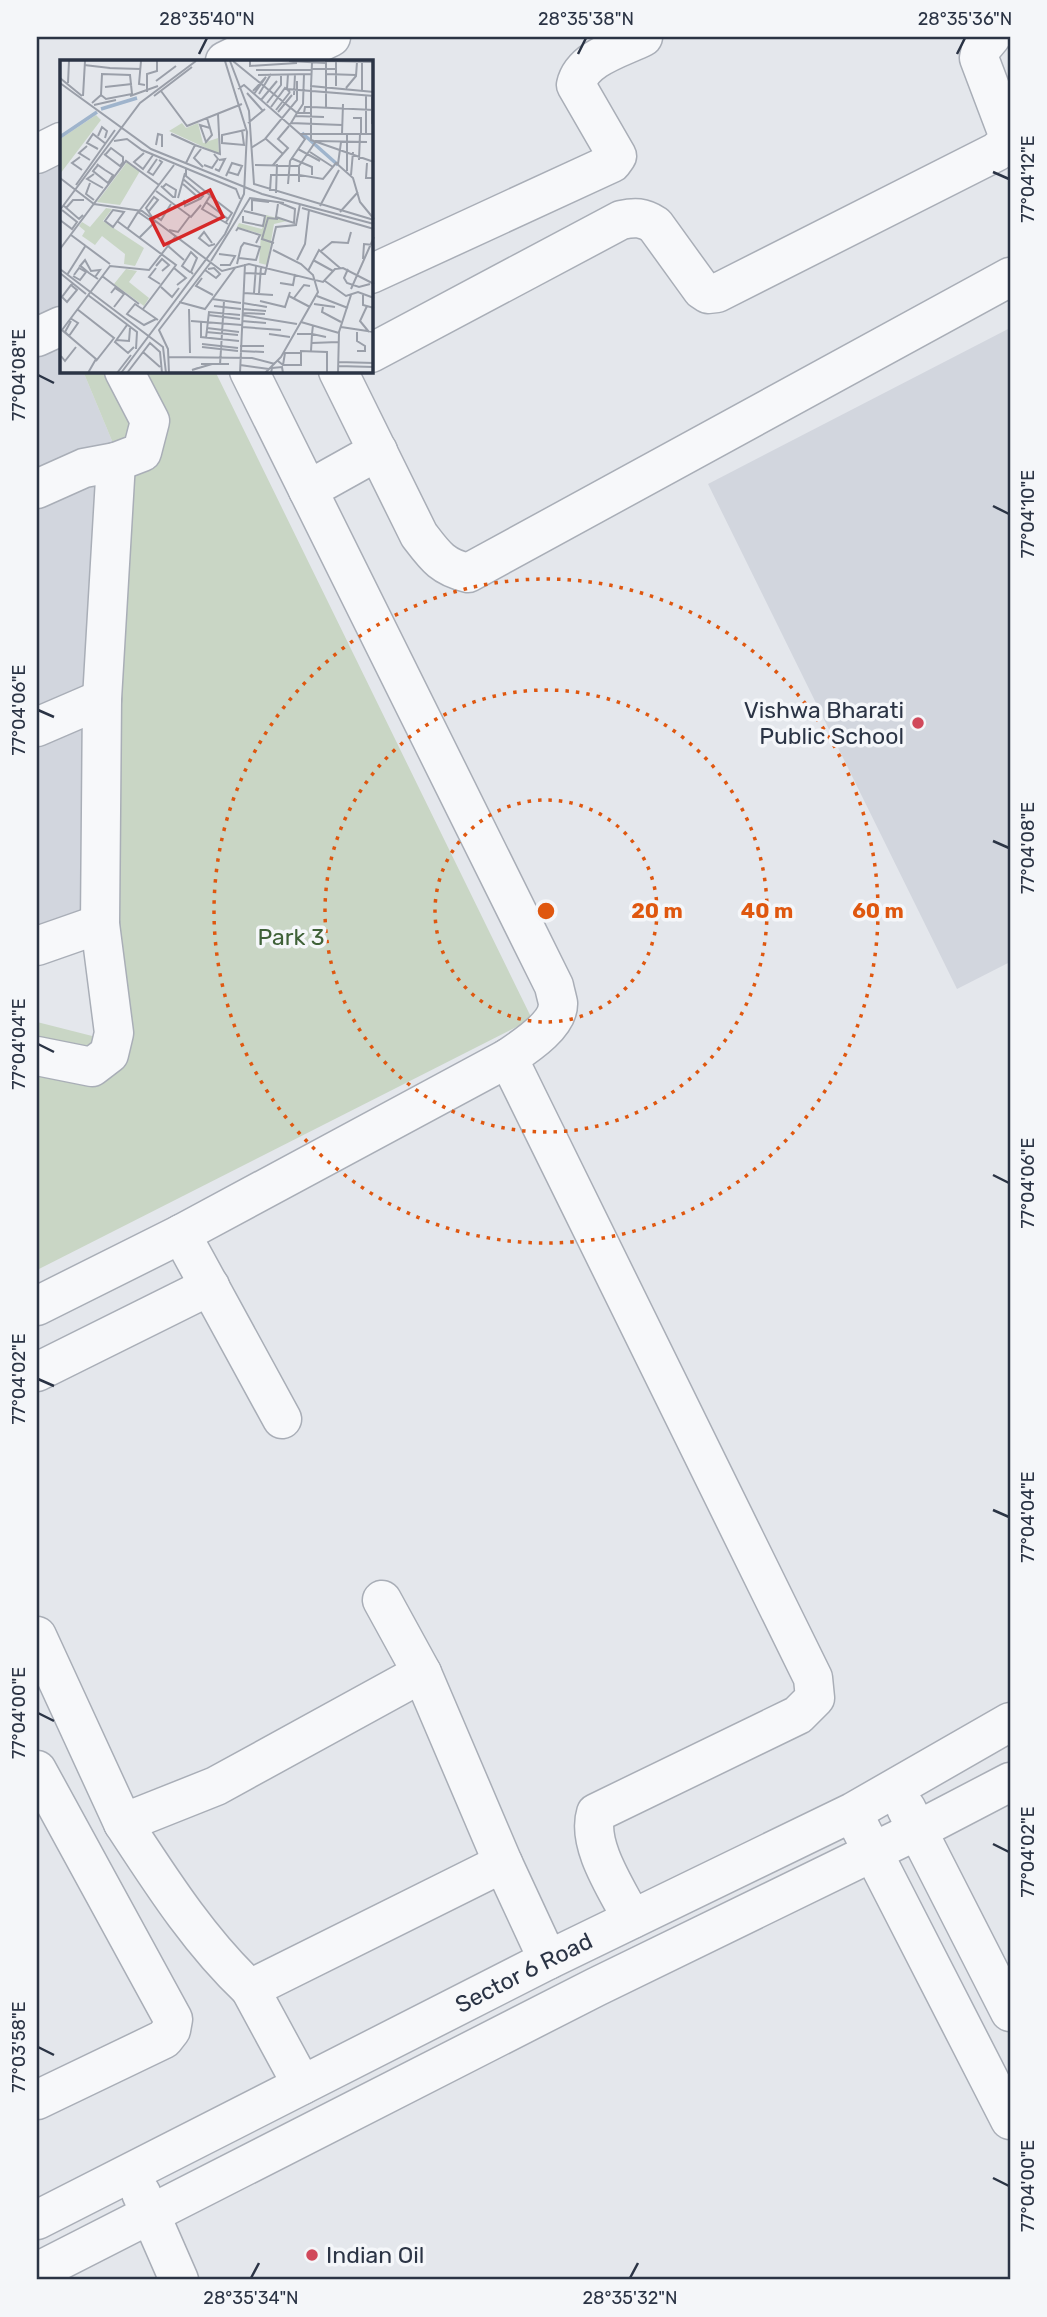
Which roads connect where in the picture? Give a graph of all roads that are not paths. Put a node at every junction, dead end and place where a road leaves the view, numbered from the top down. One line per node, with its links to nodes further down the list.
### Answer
1 (274, 37): 5 (street)
2 (331, 37): 6 (street)
3 (643, 37): 9 (street)
4 (991, 37): 13 (street)
5 (227, 60)
6 (283, 60)
7 (60, 142): 8 (street)
8 (37, 154)
9 (373, 273)
10 (1010, 277): 17 (street)
11 (60, 326): 12 (street)
12 (37, 337)
13 (373, 353)
14 (125, 373): 18 (street)
15 (250, 373): 20 (street)
16 (339, 373): 17 (street)
17 (378, 451): 20 (street)
18 (116, 463): 19 (street); 21 (street)
19 (37, 489)
20 (308, 490): 26 (street)
21 (102, 699): 22 (street); 23 (street)
22 (37, 727)
23 (100, 923): 24 (street); 25 (street)
24 (37, 946)
25 (37, 1056)
26 (508, 1058): 27 (street); 44 (street)
27 (181, 1234): 28 (street); 29 (street)
28 (210, 1286): 30 (street); 31 (street)
29 (37, 1306)
30 (37, 1372)
31 (282, 1419)
32 (382, 1600): 34 (street)
33 (37, 1636): 40 (street)
34 (422, 1673): 40 (street); 43 (street)
35 (1010, 1722): 38 (street, Sector 6 Road)
36 (37, 1769): 49 (street)
37 (1010, 1782): 41 (street, Sector 6 Road)
38 (895, 1788): 39 (street, Sector 6 Road); 41 (street)
39 (853, 1812): 42 (street); 44 (street, Sector 6 Road)
40 (122, 1823): 46 (street)
41 (918, 1830): 42 (street, Sector 6 Road); 47 (street)
42 (872, 1852): 50 (street); 52 (street, Sector 6 Road)
43 (503, 1863): 45 (street); 46 (street)
44 (632, 1919): 45 (street, Sector 6 Road)
45 (548, 1960): 48 (street, Sector 6 Road)
46 (250, 1989): 48 (street)
47 (1010, 2012)
48 (302, 2085): 51 (street, Sector 6 Road)
49 (37, 2099)
50 (1010, 2120)
51 (132, 2172): 52 (street); 53 (street, Sector 6 Road)
52 (149, 2215): 54 (street, Sector 6 Road); 55 (street)
53 (37, 2220)
54 (37, 2272)
55 (179, 2280)

